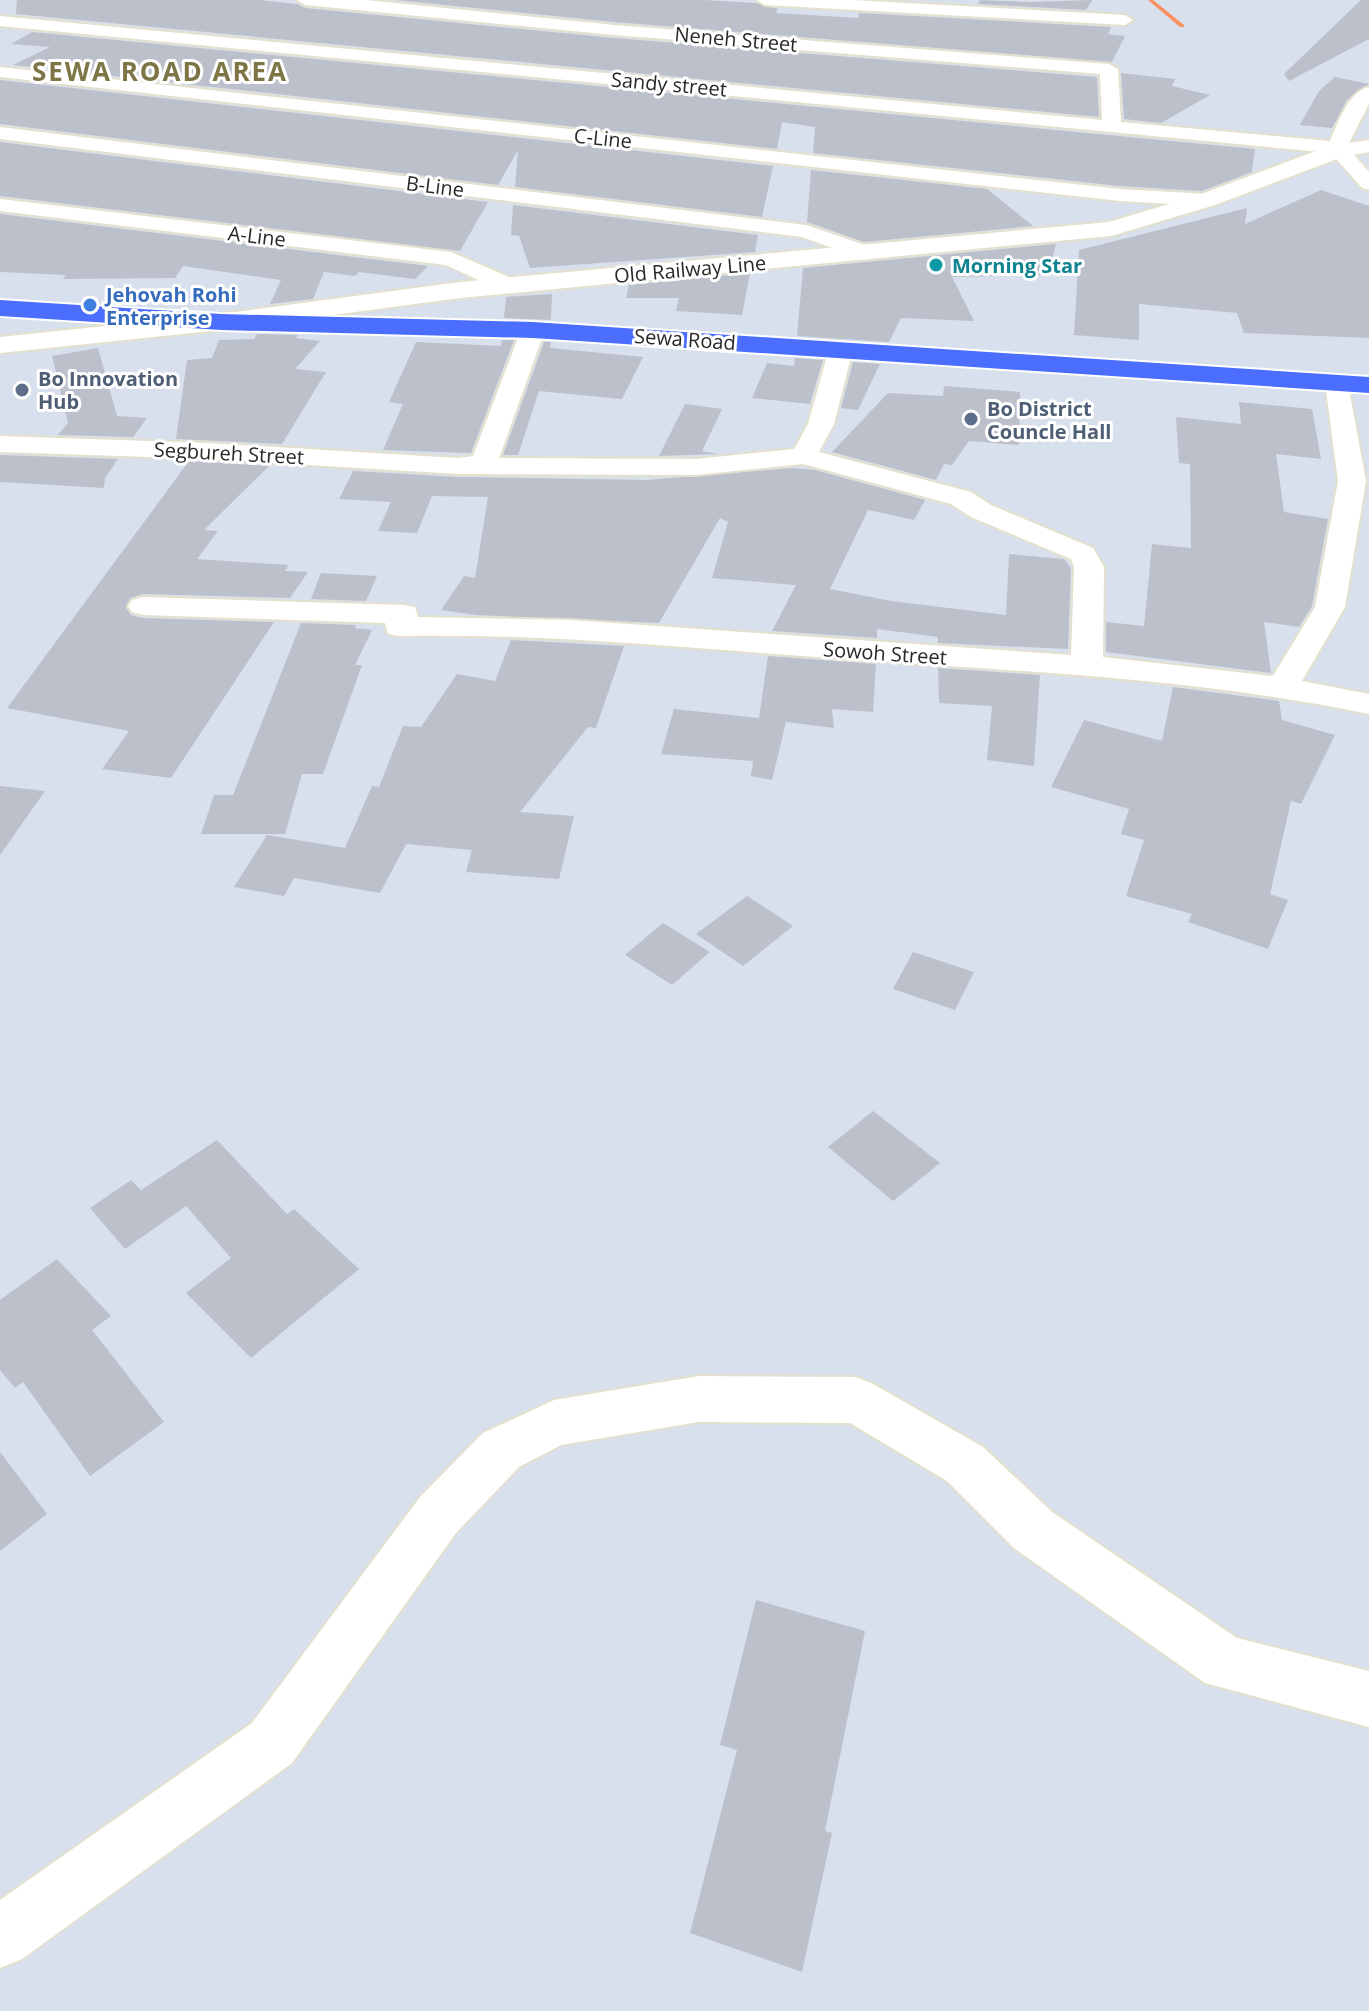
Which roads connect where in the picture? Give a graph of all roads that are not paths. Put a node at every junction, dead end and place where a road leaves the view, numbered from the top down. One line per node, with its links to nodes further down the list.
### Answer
1 (305, 0): 4 (street, Neneh Street)
2 (765, 0): 3 (street)
3 (972, 6): 6 (street)
4 (478, 9): 9 (street); 15 (street, Neneh Street)
5 (90, 14): 8 (street)
6 (1125, 20)
7 (0, 21): 8 (street, Sandy street)
8 (67, 28): 10 (street); 12 (street, Sandy street)
9 (460, 30)
10 (40, 42)
11 (438, 45): 12 (street)
12 (415, 61): 15 (street, Sandy street)
13 (4, 64): 20 (street, C-Line)
14 (1369, 92): 18 (street)
15 (1112, 128): 18 (street, Sandy street)
16 (0, 133): 22 (street, B-Line)
17 (1369, 146): 18 (street, Old Railway Line)
18 (1337, 149): 19 (street); 20 (street, Old Railway Line)
19 (1369, 184)
20 (1207, 200): 22 (street, Old Railway Line)
21 (0, 205): 23 (street, A-Line)
22 (866, 253): 23 (street, Old Railway Line)
23 (508, 285): 25 (street, Old Railway Line)
24 (0, 308): 25 (main road, Sewa Road)
25 (221, 322): 26 (main road, Sewa Road); 27 (street, Old Railway Line)
26 (533, 330): 28 (main road, Sewa Road); 33 (street)
27 (0, 345)
28 (841, 349): 29 (main road, Sewa Road); 32 (street)
29 (1338, 383): 30 (main road, Sewa Road); 36 (street)
30 (1369, 385)
31 (0, 444): 33 (street, Segbureh Street)
32 (803, 456): 33 (street, Segbureh Street); 35 (street)
33 (458, 466)
34 (143, 606): 35 (street, Sowoh Street)
35 (1087, 667): 36 (street, Sowoh Street)
36 (1284, 684): 37 (street, Sowoh Street)
37 (1369, 704)
38 (1369, 1699): 39 (street)
39 (0, 1937)

